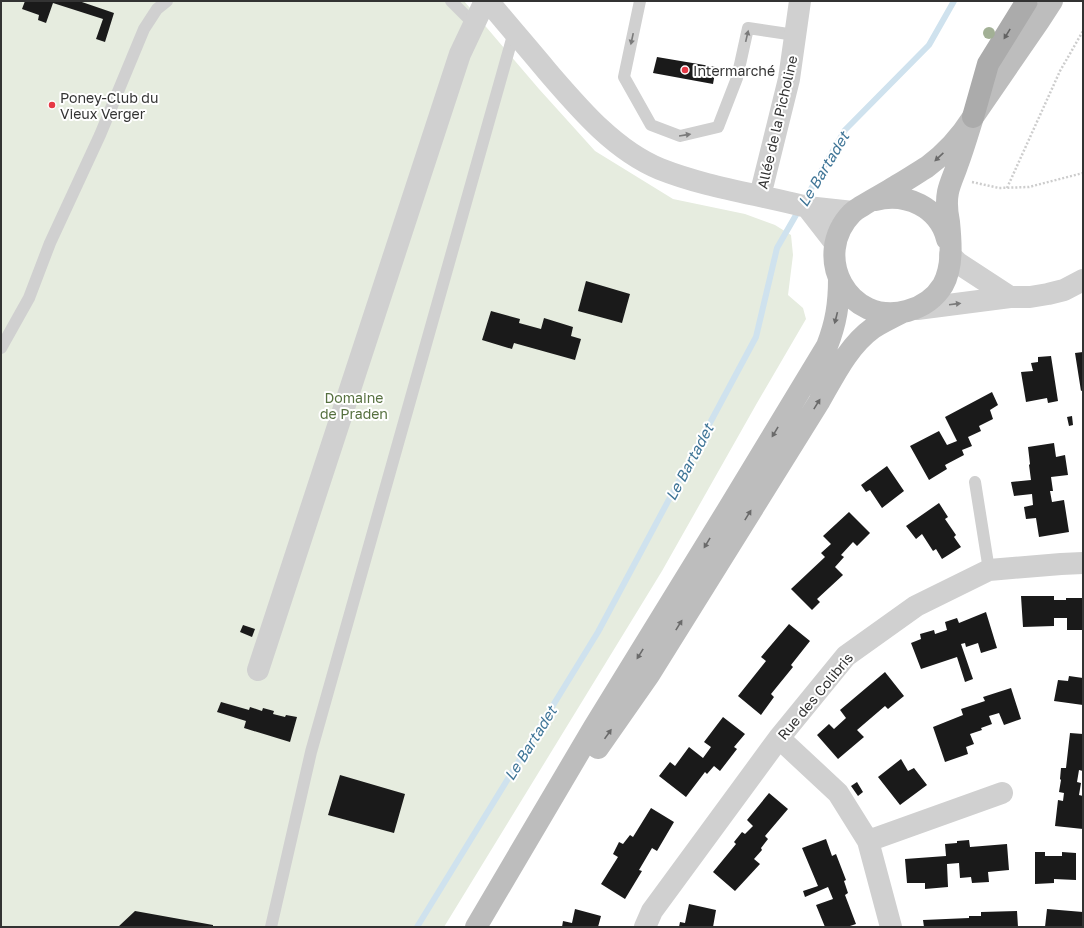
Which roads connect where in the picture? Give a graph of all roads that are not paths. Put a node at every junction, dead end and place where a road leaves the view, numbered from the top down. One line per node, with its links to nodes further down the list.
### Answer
1 (167, 1): 21 (lane)
2 (451, 1): 8 (lane)
3 (486, 1): 8 (street); 9 (street)
4 (640, 1): 10 (lane, one-way to 10)
5 (799, 1): 10 (street, Allée de la Picholine)
6 (1027, 1): 11 (main road, one-way to 11)
7 (1052, 1): 11 (main road)
8 (474, 24): 25 (street)
9 (514, 32): 12 (street); 30 (lane)
10 (796, 35): 12 (street, Allée de la Picholine)
11 (973, 117): 14 (main road, one-way to 14); 16 (main road)
12 (760, 196): 13 (street)
13 (807, 207): 14 (street); 15 (street)
14 (861, 207): 15 (main road); 16 (main road)
15 (835, 243): 17 (main road)
16 (950, 252): 19 (street); 20 (main road)
17 (839, 279): 20 (main road); 29 (main road, one-way to 29)
18 (1083, 280): 19 (street)
19 (1010, 297): 20 (street, one-way to 19)
20 (910, 310): 29 (main road, one-way to 20)
21 (1, 348)
22 (975, 482): 24 (lane)
23 (1083, 563): 24 (street, Rue des Colibris)
24 (989, 570): 26 (street, Rue des Colibris)
25 (258, 670)
26 (779, 738): 28 (street); 31 (street, Rue des Colibris)
27 (1002, 793): 28 (street)
28 (868, 841): 32 (street)
29 (480, 921)
30 (271, 927)
31 (645, 927)
32 (890, 927)

